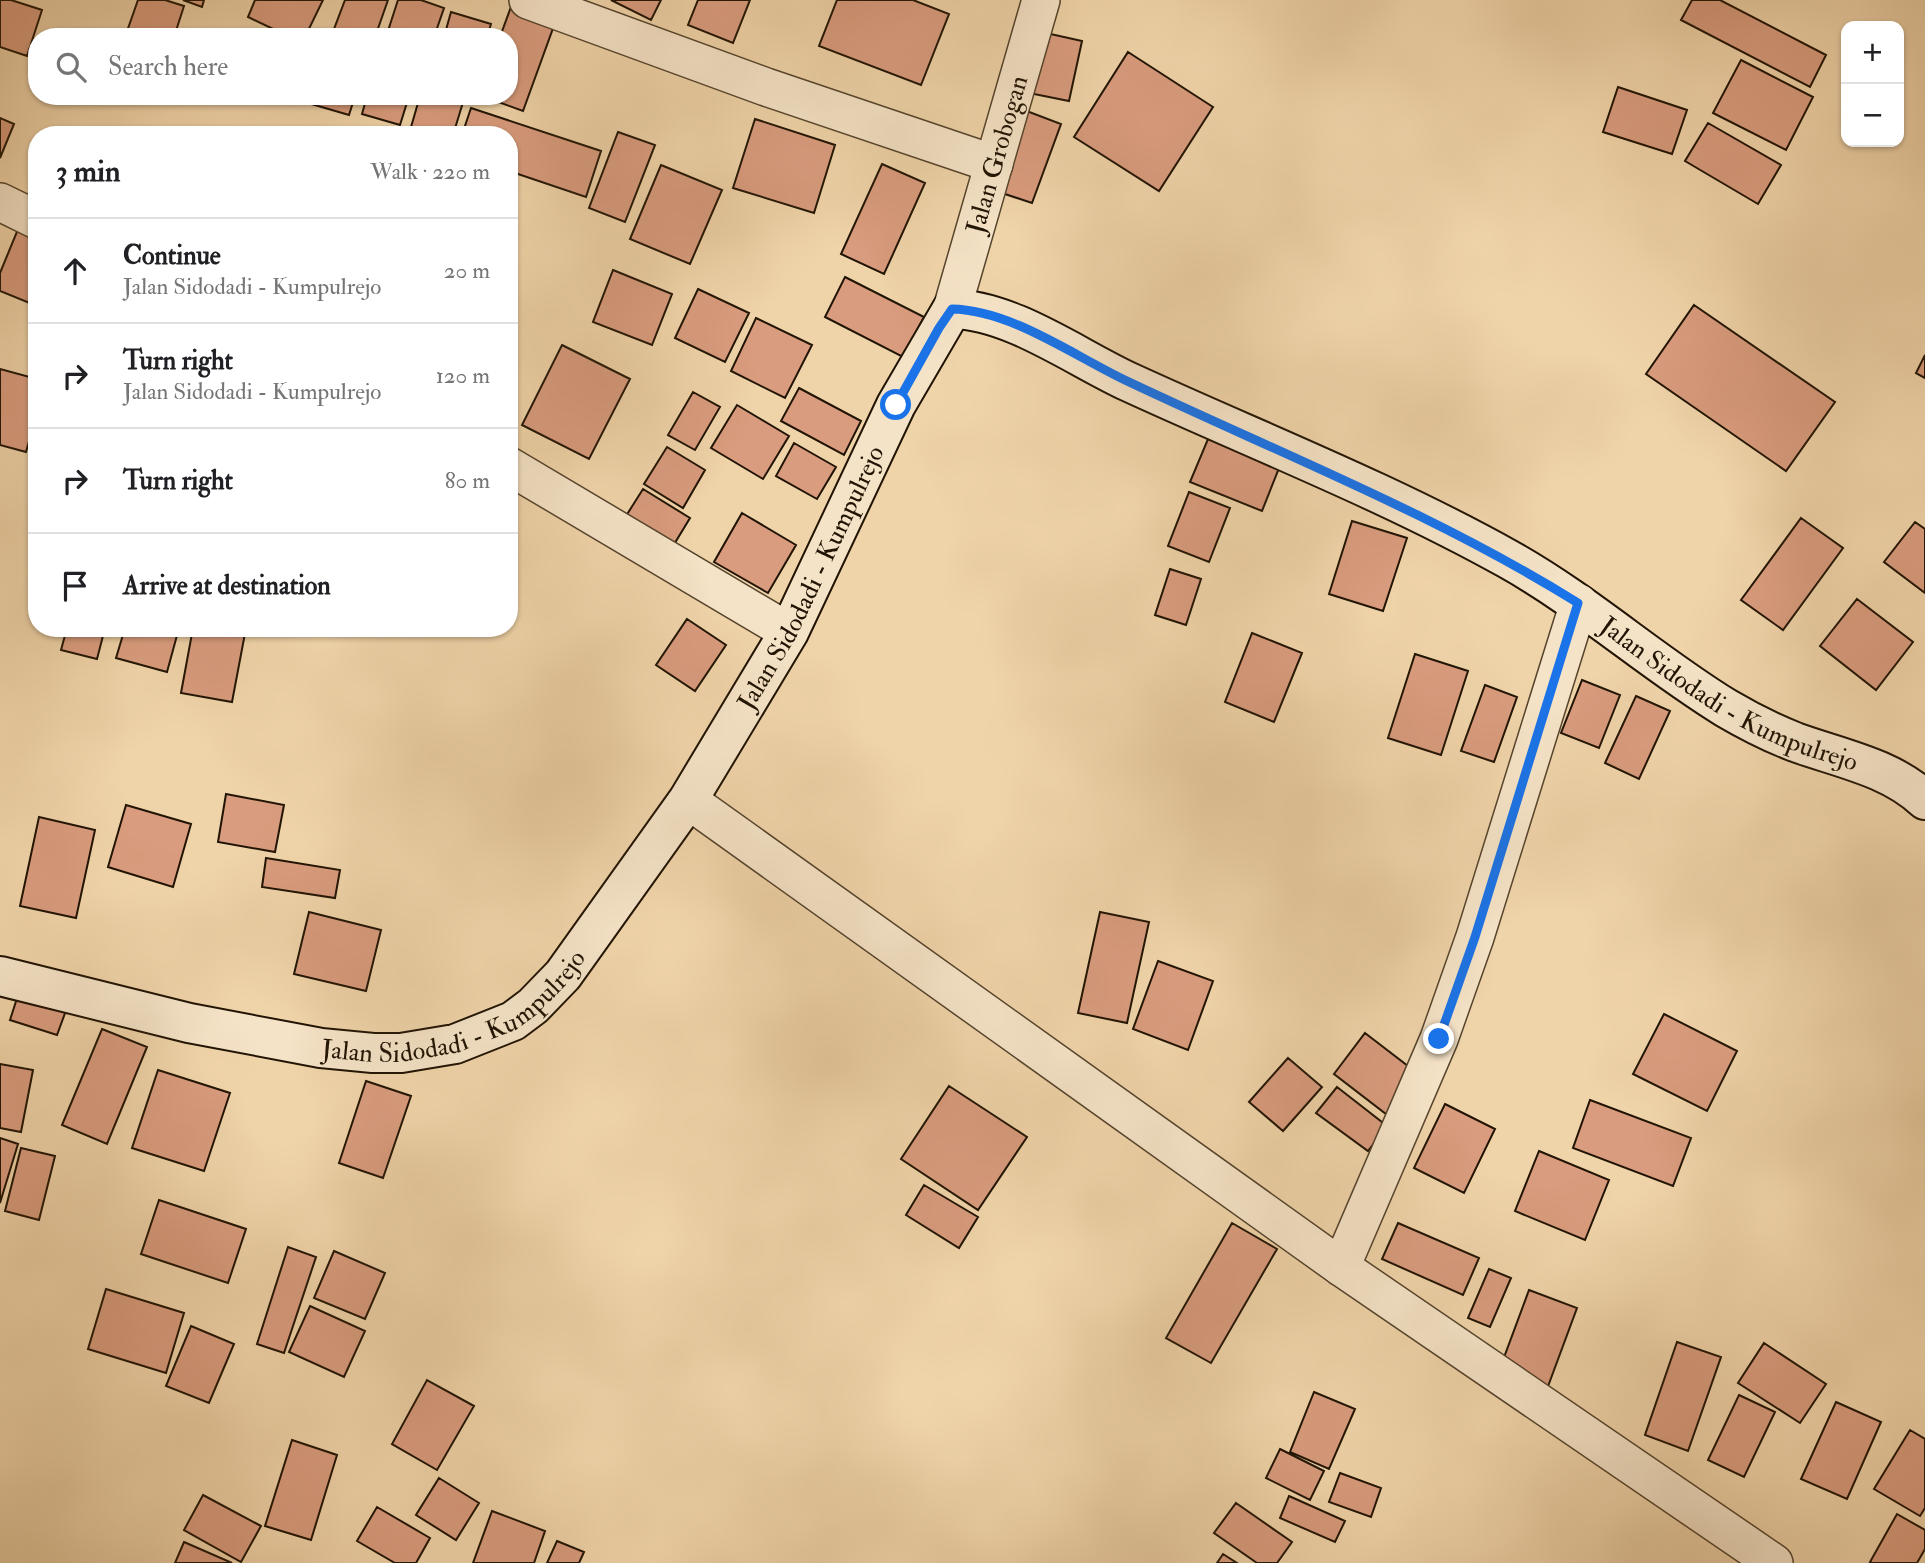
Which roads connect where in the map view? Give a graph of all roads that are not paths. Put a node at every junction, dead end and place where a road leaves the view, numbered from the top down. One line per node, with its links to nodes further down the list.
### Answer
1 (528, 0): 3 (street)
2 (1041, 0): 3 (street, Jalan Grobogan)
3 (994, 164): 6 (street, Jalan Grobogan)
4 (0, 202): 5 (street)
5 (28, 216)
6 (952, 309): 8 (street, Jalan Sidodadi - Kumpulrejo); 9 (street, Jalan Sidodadi - Kumpulrejo)
7 (518, 471): 9 (street)
8 (1578, 603): 11 (street, Jalan Sidodadi - Kumpulrejo); 13 (street)
9 (789, 632): 10 (street, Jalan Sidodadi - Kumpulrejo)
10 (688, 800): 12 (street, Jalan Sidodadi - Kumpulrejo); 13 (street)
11 (1925, 800)
12 (0, 976)
13 (1340, 1267): 14 (street)
14 (1774, 1563)

